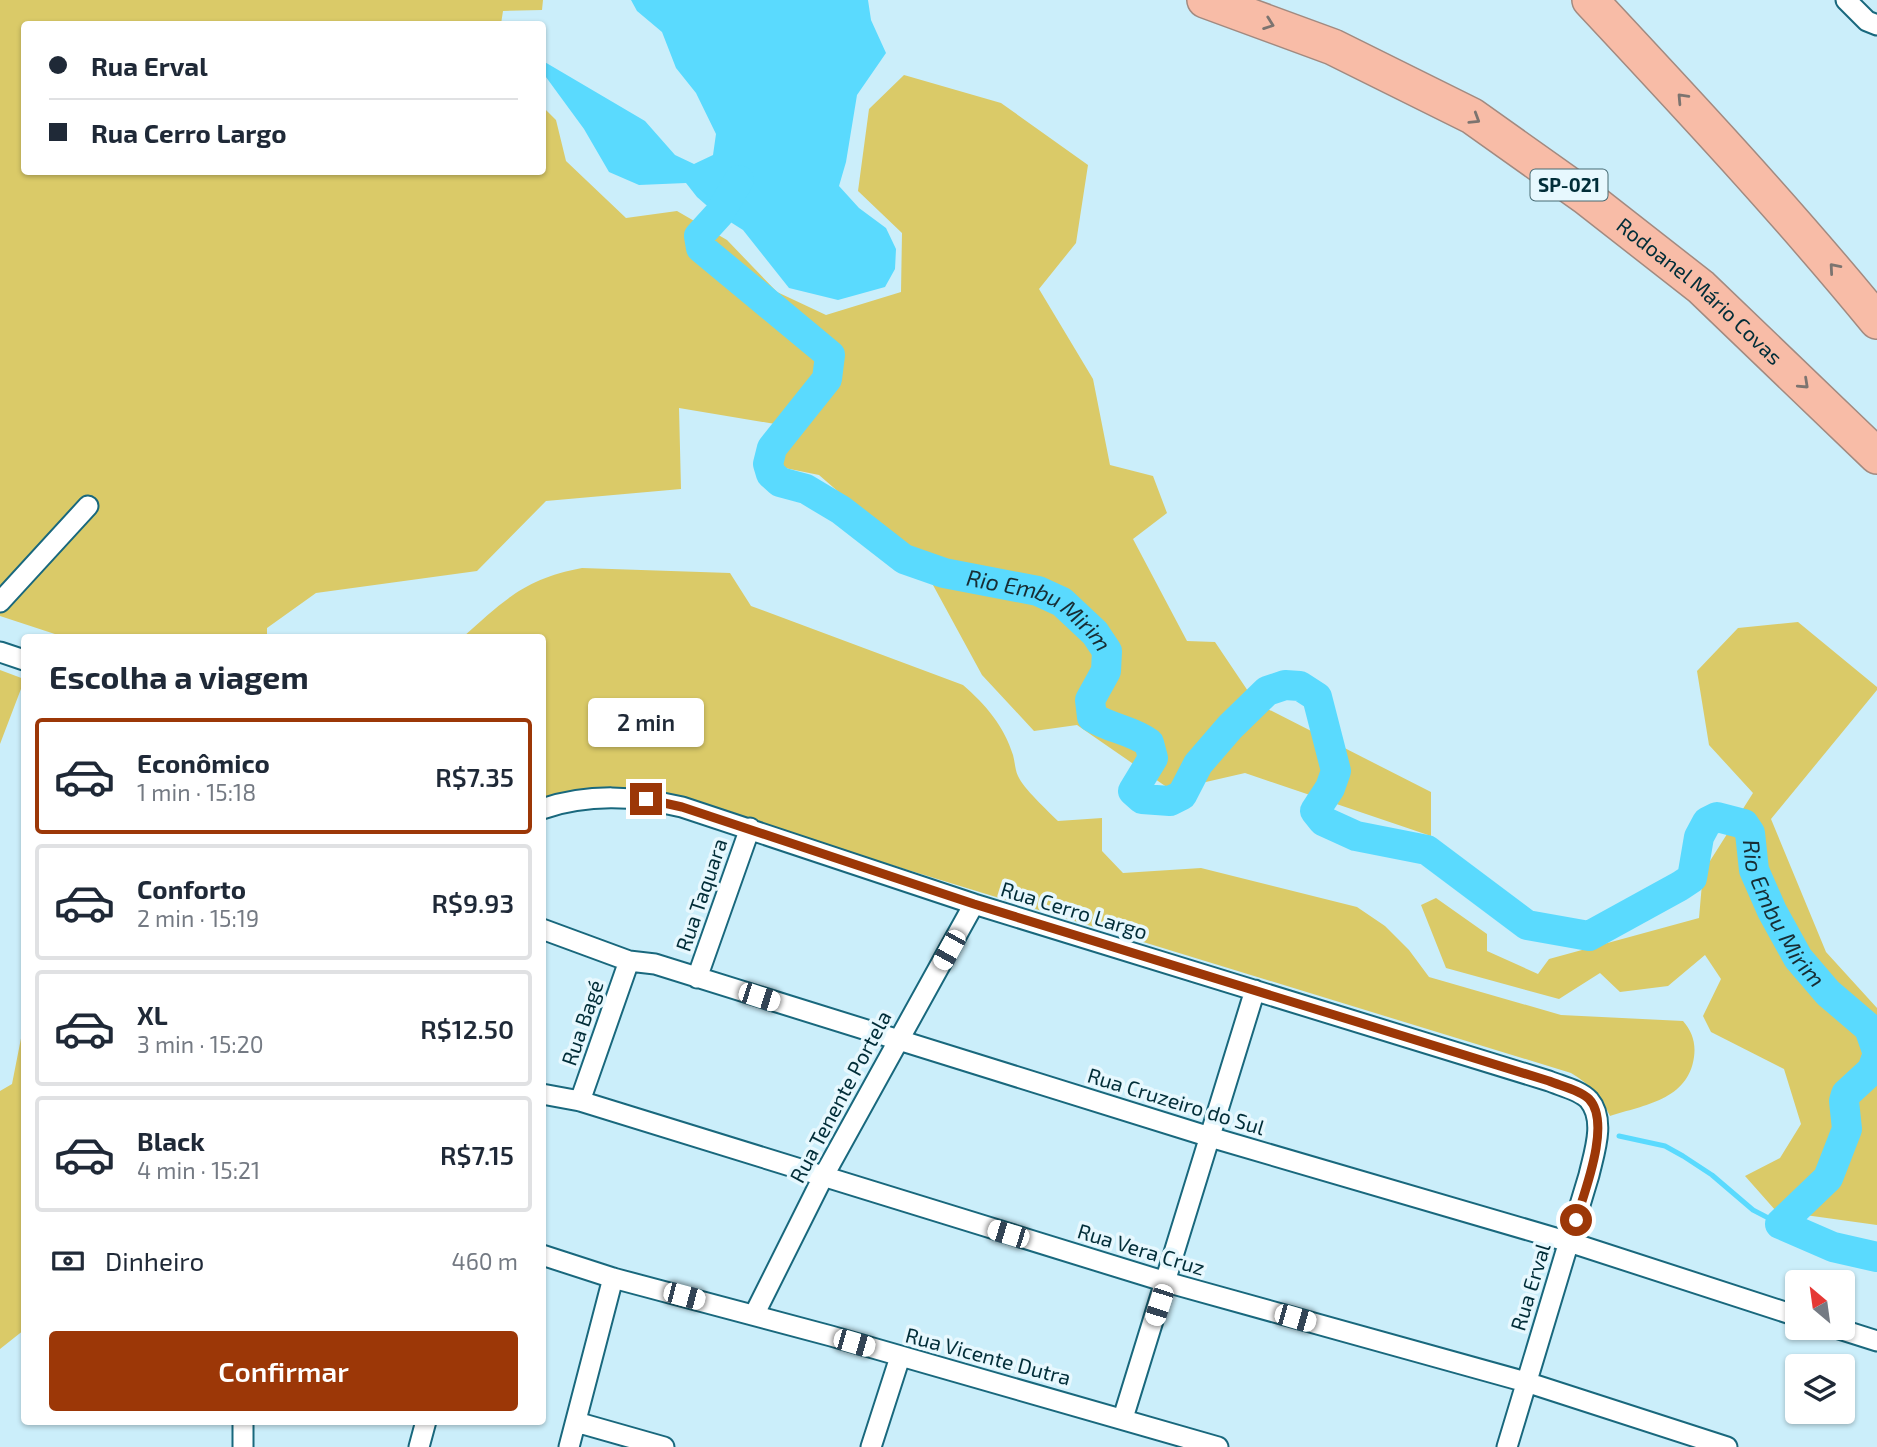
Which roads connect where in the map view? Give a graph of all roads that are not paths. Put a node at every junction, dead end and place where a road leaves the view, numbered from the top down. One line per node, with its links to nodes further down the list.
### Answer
1 (1205, 0): 6 (highway, Rodoanel Mário Covas / SP-021, one-way to 6)
2 (1590, 0): 5 (highway, one-way to 2)
3 (1846, 0): 4 (street)
4 (1877, 25)
5 (1877, 321)
6 (1877, 456)
7 (88, 506): 8 (street)
8 (0, 601)
9 (0, 652): 10 (street)
10 (21, 659)
11 (546, 808): 12 (street, Rua Cerro Largo)
12 (750, 828): 13 (street, Rua Cerro Largo); 16 (street, Rua Taquara)
13 (974, 904): 17 (street, Rua Cerro Largo); 18 (street, Rua Tenente Portela)
14 (546, 930): 15 (street, Rua Cruzeiro do Sul)
15 (629, 961): 16 (street, Rua Cruzeiro do Sul); 21 (street, Rua Bagé)
16 (697, 978): 18 (street, Rua Cruzeiro do Sul)
17 (1255, 990): 20 (street, Rua Cerro Largo); 22 (street)
18 (898, 1041): 22 (street, Rua Cruzeiro do Sul); 23 (street, Rua Tenente Portela)
19 (546, 1095): 21 (street, Rua Vera Cruz)
20 (1589, 1099): 24 (street, Rua Erval)
21 (580, 1101): 23 (street, Rua Vera Cruz)
22 (1210, 1137): 24 (street, Rua Cruzeiro do Sul); 27 (street)
23 (823, 1177): 27 (street, Rua Vera Cruz); 29 (street, Rua Tenente Portela)
24 (1569, 1242): 28 (street, Rua Cruzeiro do Sul); 33 (street, Rua Erval)
25 (546, 1256): 26 (street, Rua Vicente Dutra)
26 (613, 1278): 29 (street, Rua Vicente Dutra); 35 (street)
27 (1167, 1282): 33 (street, Rua Vera Cruz); 34 (street)
28 (1785, 1312)
29 (754, 1315): 32 (street, Rua Vicente Dutra)
30 (1855, 1334): 31 (street)
31 (1877, 1342)
32 (900, 1357): 34 (street, Rua Vicente Dutra); 43 (street)
33 (1525, 1382): 45 (street, Rua Erval); 46 (street, Rua Vera Cruz)
34 (1123, 1418): 38 (street, Rua Vicente Dutra)
35 (576, 1422): 41 (street); 42 (street)
36 (243, 1425): 39 (street)
37 (425, 1425): 40 (street)
38 (1174, 1441): 44 (street, Rua Vicente Dutra)
39 (243, 1447)
40 (419, 1447)
41 (569, 1447)
42 (664, 1447)
43 (871, 1447)
44 (1218, 1447)
45 (1507, 1447)
46 (1727, 1447)

